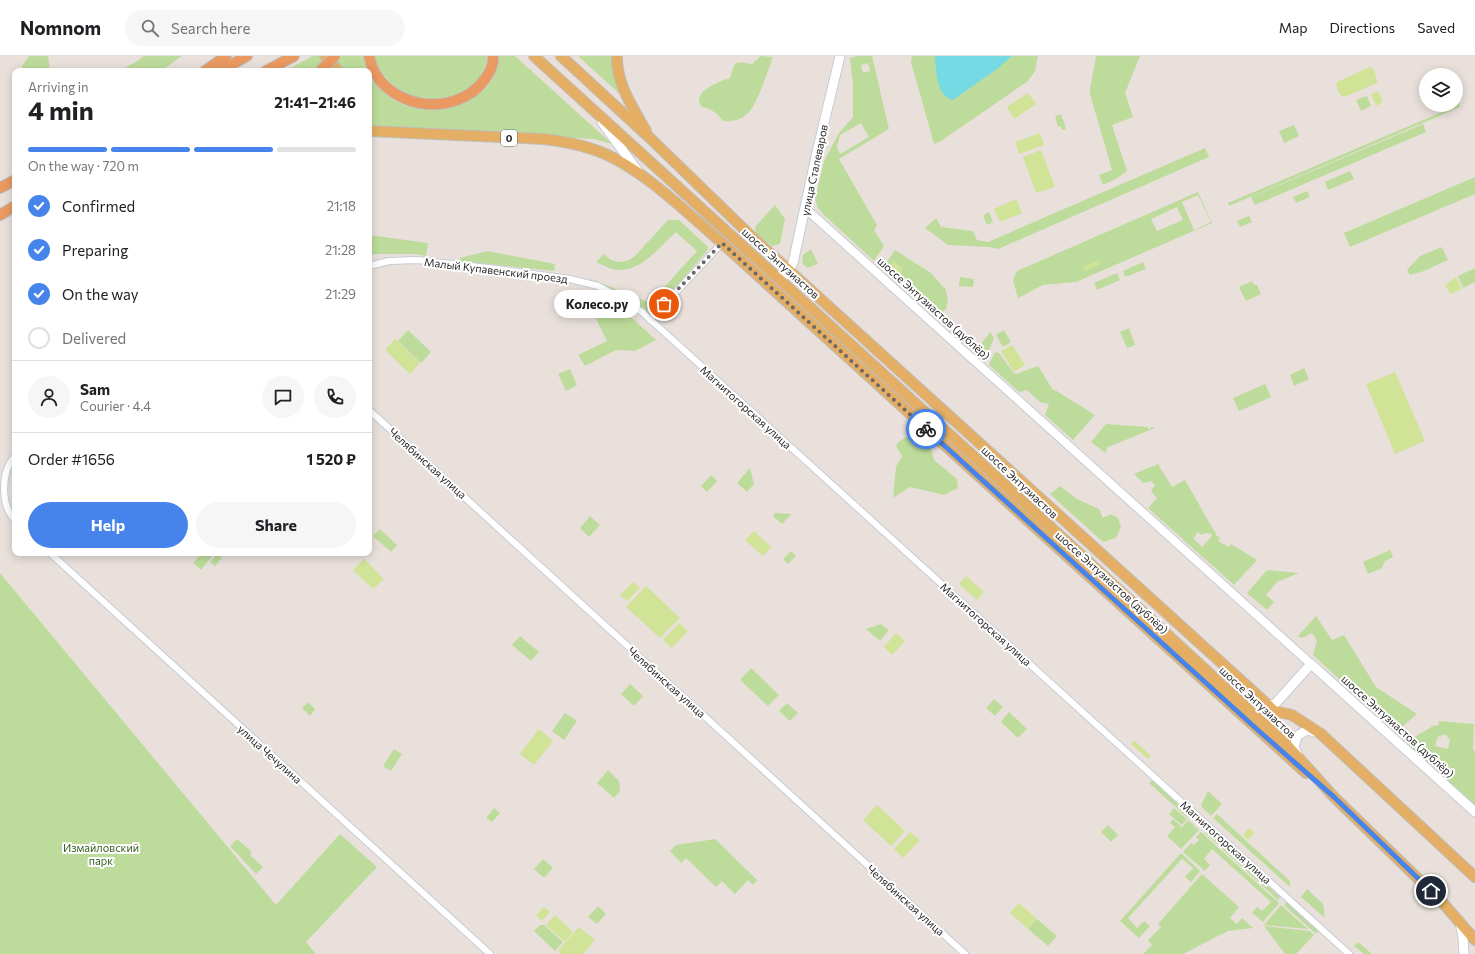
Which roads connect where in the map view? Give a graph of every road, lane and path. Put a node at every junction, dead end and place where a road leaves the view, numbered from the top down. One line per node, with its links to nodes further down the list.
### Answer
1 (226, 56): 12 (highway)
2 (247, 56): 13 (highway)
3 (294, 56): 14 (highway)
4 (325, 56): 16 (main road)
5 (335, 56): 15 (highway, bridge)
6 (368, 56): 7 (highway)
7 (493, 56)
8 (534, 56): 17 (main road, шоссе Энтузиастов)
9 (561, 56): 19 (main road, шоссе Энтузиастов)
10 (617, 56): 19 (main road)
11 (840, 56): 24 (main road, улица Сталеваров)
12 (209, 68)
13 (225, 68)
14 (272, 68)
15 (323, 68)
16 (335, 68)
17 (592, 108): 20 (main road, шоссе Энтузиастов (дублёр)); 29 (main road, шоссе Энтузиастов)
18 (372, 131): 20 (main road, 0)
19 (650, 138): 28 (main road, шоссе Энтузиастов)
20 (641, 175): 26 (main road, шоссе Энтузиастов (дублёр))
21 (12, 182): 22 (highway)
22 (0, 188)
23 (12, 208): 25 (highway)
24 (805, 208): 28 (main road, улица Сталеваров); 36 (street, шоссе Энтузиастов (дублёр))
25 (0, 214)
26 (722, 243): 31 (street); 40 (main road, шоссе Энтузиастов (дублёр))
27 (372, 265): 30 (street, Малый Купавенский проезд)
28 (789, 270): 29 (main road, улица Сталеваров); 37 (main road, шоссе Энтузиастов)
29 (781, 280): 39 (main road, шоссе Энтузиастов)
30 (620, 298): 31 (street, Магнитогорская улица)
31 (650, 320): 47 (street, Магнитогорская улица)
32 (372, 413): 46 (street, Челябинская улица)
33 (12, 460): 34 (street)
34 (12, 515)
35 (53, 556): 45 (street, улица Чечулина)
36 (1312, 664): 37 (main road); 41 (main road, шоссе Энтузиастов (дублёр))
37 (1272, 707): 38 (main road, шоссе Энтузиастов)
38 (1321, 734): 39 (main road); 42 (main road, шоссе Энтузиастов)
39 (1299, 757): 40 (main road, шоссе Энтузиастов)
40 (1334, 797): 43 (main road, шоссе Энтузиастов)
41 (1475, 812)
42 (1475, 877)
43 (1459, 921): 44 (main road, шоссе Энтузиастов); 48 (main road)
44 (1475, 940)
45 (490, 954)
46 (965, 954)
47 (1349, 954)
48 (1464, 954)

